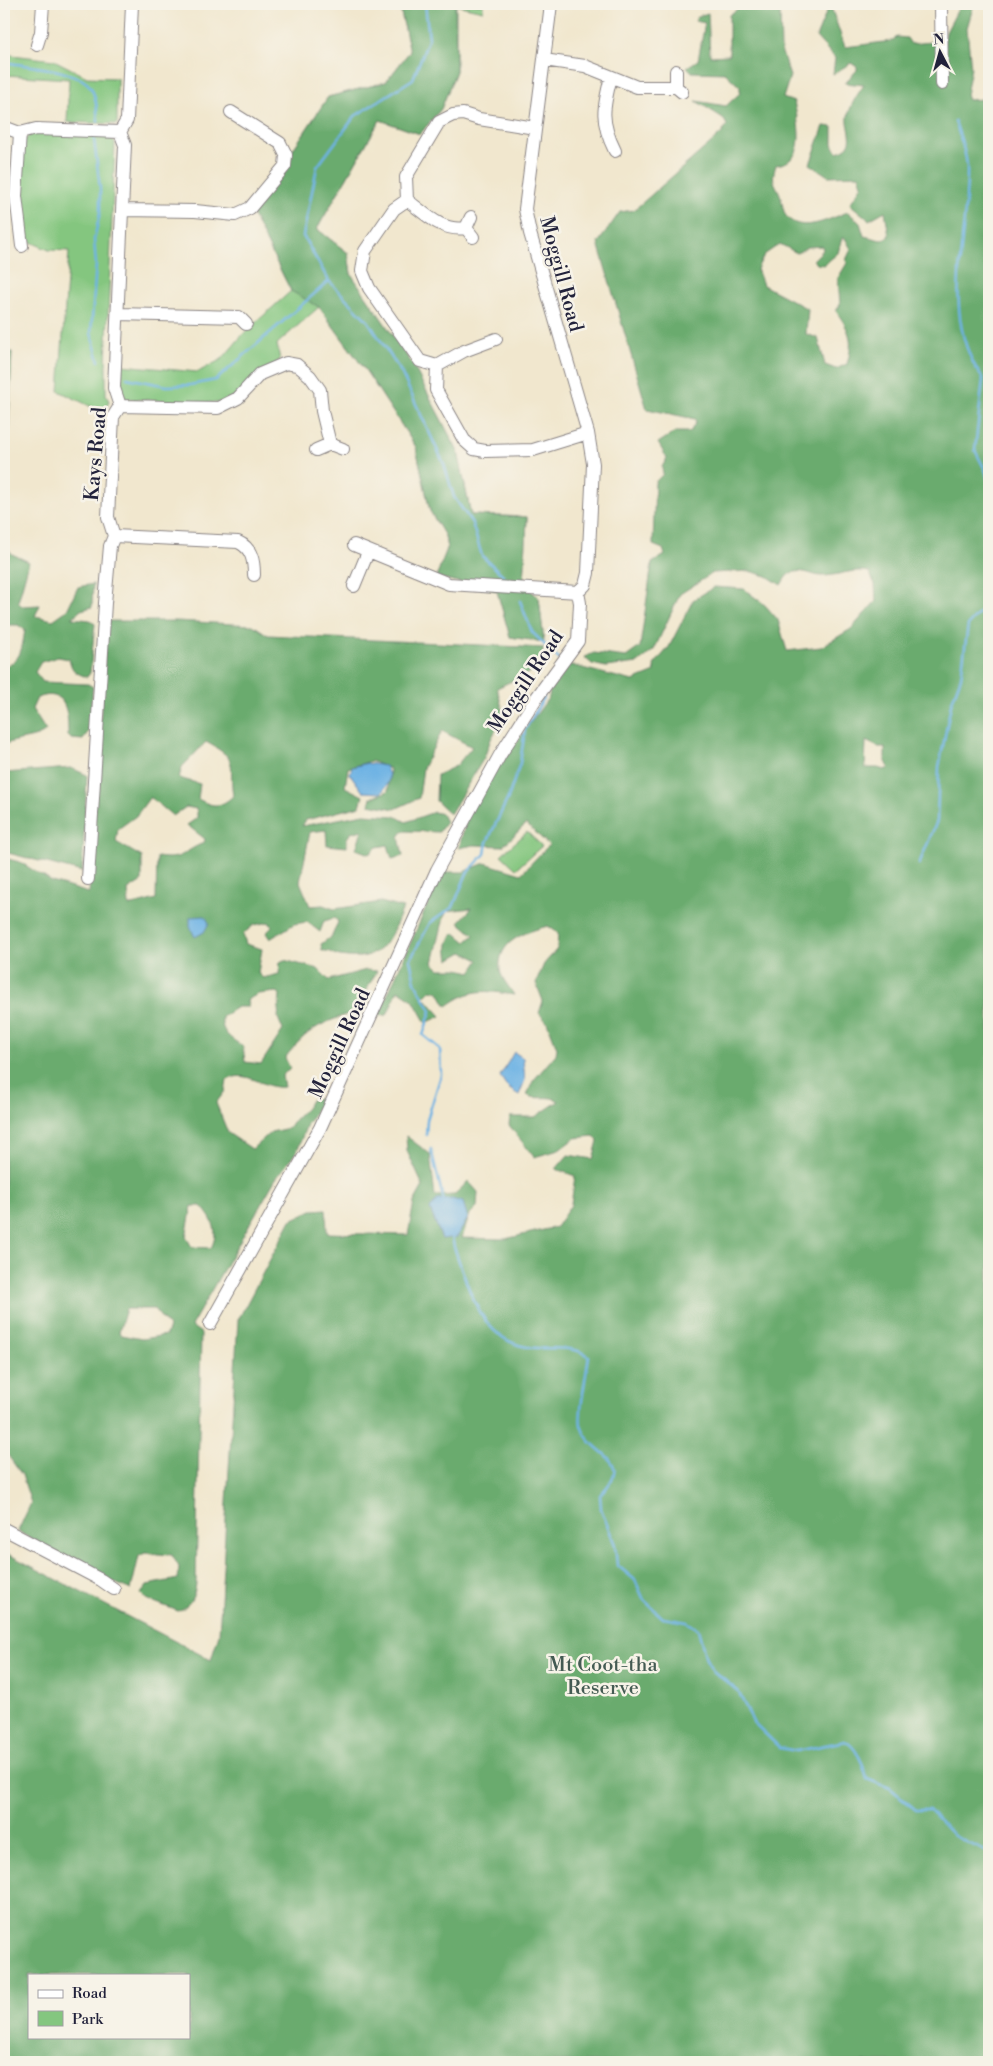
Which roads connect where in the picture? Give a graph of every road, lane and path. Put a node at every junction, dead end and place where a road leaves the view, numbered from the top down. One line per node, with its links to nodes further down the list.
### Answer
1 (43, 4): 5 (street)
2 (132, 4): 13 (street)
3 (551, 4): 6 (street, Moggill Road)
4 (941, 4): 9 (street)
5 (37, 45)
6 (544, 60): 8 (street); 12 (street, Moggill Road)
7 (676, 71): 8 (street)
8 (611, 77): 15 (street)
9 (942, 84)
10 (228, 111): 17 (street)
11 (4, 127): 14 (street)
12 (535, 128): 16 (street); 25 (street, Moggill Road)
13 (120, 132): 14 (street); 17 (street, Kays Road)
14 (20, 134): 19 (street)
15 (616, 152)
16 (408, 200): 18 (street); 23 (street)
17 (123, 210): 20 (street, Kays Road)
18 (470, 227)
19 (22, 246)
20 (118, 314): 21 (street); 24 (street, Kays Road)
21 (246, 324)
22 (497, 339): 23 (street)
23 (437, 366): 25 (street)
24 (120, 406): 26 (street); 29 (street, Kays Road)
25 (588, 433): 34 (street, Moggill Road)
26 (330, 444): 27 (street); 28 (street)
27 (343, 449)
28 (316, 450)
29 (114, 536): 32 (street); 35 (street, Kays Road)
30 (354, 546): 31 (street)
31 (368, 552): 33 (street); 34 (street)
32 (254, 575)
33 (354, 586)
34 (578, 592): 36 (street, Moggill Road)
35 (88, 879)
36 (210, 1324)
37 (4, 1529): 38 (street)
38 (114, 1589)

